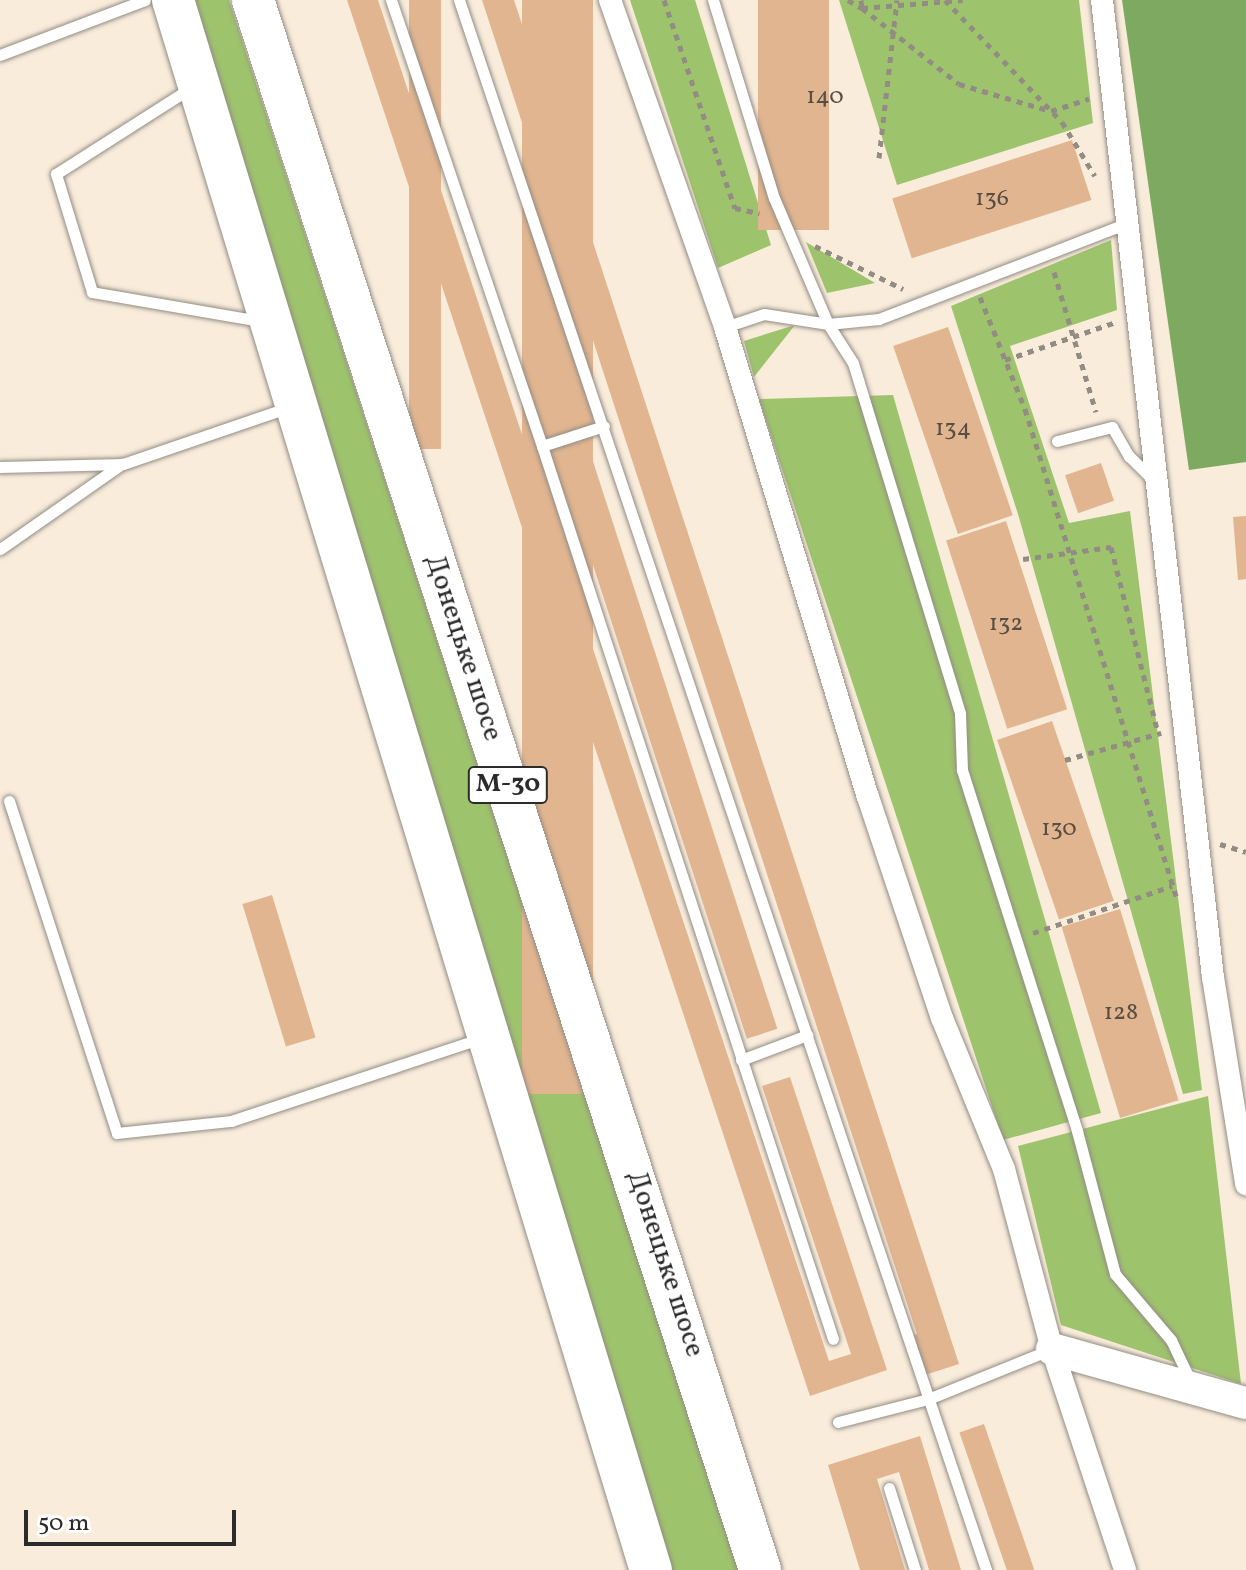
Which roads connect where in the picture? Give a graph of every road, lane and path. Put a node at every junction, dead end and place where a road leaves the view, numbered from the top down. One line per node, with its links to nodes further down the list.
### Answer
1 (145, 0): 17 (lane)
2 (173, 0): 18 (highway)
3 (253, 0): 65 (highway, Донецьке шосе / М-30)
4 (391, 0): 38 (lane)
5 (459, 0): 35 (lane)
6 (610, 0): 31 (street)
7 (664, 0): 22 (path)
8 (713, 0): 22 (lane)
9 (848, 0): 15 (path)
10 (863, 0): 15 (path)
11 (963, 0): 13 (path)
12 (1102, 0): 19 (street)
13 (946, 1): 14 (path); 20 (path)
14 (897, 3): 15 (path); 16 (path)
15 (862, 8): 16 (path)
16 (894, 33): 20 (path); 21 (path)
17 (0, 55)
18 (199, 83): 29 (highway); 29 (lane)
19 (1111, 92): 20 (path); 23 (street)
20 (1051, 111): 23 (path)
21 (879, 158)
22 (783, 219): 24 (lane)
23 (1125, 224): 25 (lane); 28 (street)
24 (789, 233): 27 (path); 30 (lane)
25 (1050, 256): 26 (lane); 32 (path)
26 (975, 285): 27 (lane); 33 (path)
27 (929, 301): 30 (lane)
28 (1136, 315): 32 (path); 41 (street)
29 (274, 323): 34 (highway)
30 (828, 324): 31 (lane); 52 (lane)
31 (725, 327): 58 (street)
32 (1071, 337): 33 (path); 36 (path)
33 (1005, 360): 43 (path)
34 (296, 405): 39 (lane); 54 (highway)
35 (604, 426): 38 (lane); 53 (lane)
36 (1101, 428): 37 (lane); 41 (lane)
37 (1057, 441)
38 (542, 446): 55 (lane)
39 (123, 464): 40 (lane); 42 (lane)
40 (0, 467)
41 (1155, 483): 45 (street)
42 (0, 549)
43 (1069, 553): 44 (path); 46 (path); 47 (path)
44 (1023, 559)
45 (1184, 727): 46 (path); 56 (street)
46 (1158, 733): 47 (path)
47 (1127, 742): 48 (path); 50 (path)
48 (1065, 760)
49 (9, 801): 54 (lane)
50 (1172, 886): 51 (path); 52 (path)
51 (1180, 911)
52 (1016, 939): 59 (lane)
53 (807, 1035): 55 (lane); 60 (lane)
54 (487, 1036): 64 (highway)
55 (741, 1060): 57 (lane)
56 (1246, 1184)
57 (833, 1339)
58 (1052, 1349): 59 (street); 60 (lane); 68 (street)
59 (1194, 1389): 61 (street)
60 (928, 1399): 62 (lane); 67 (lane)
61 (1246, 1403)
62 (838, 1422)
63 (889, 1488): 66 (lane)
64 (651, 1570)
65 (760, 1570)
66 (915, 1570)
67 (986, 1570)
68 (1125, 1570)

